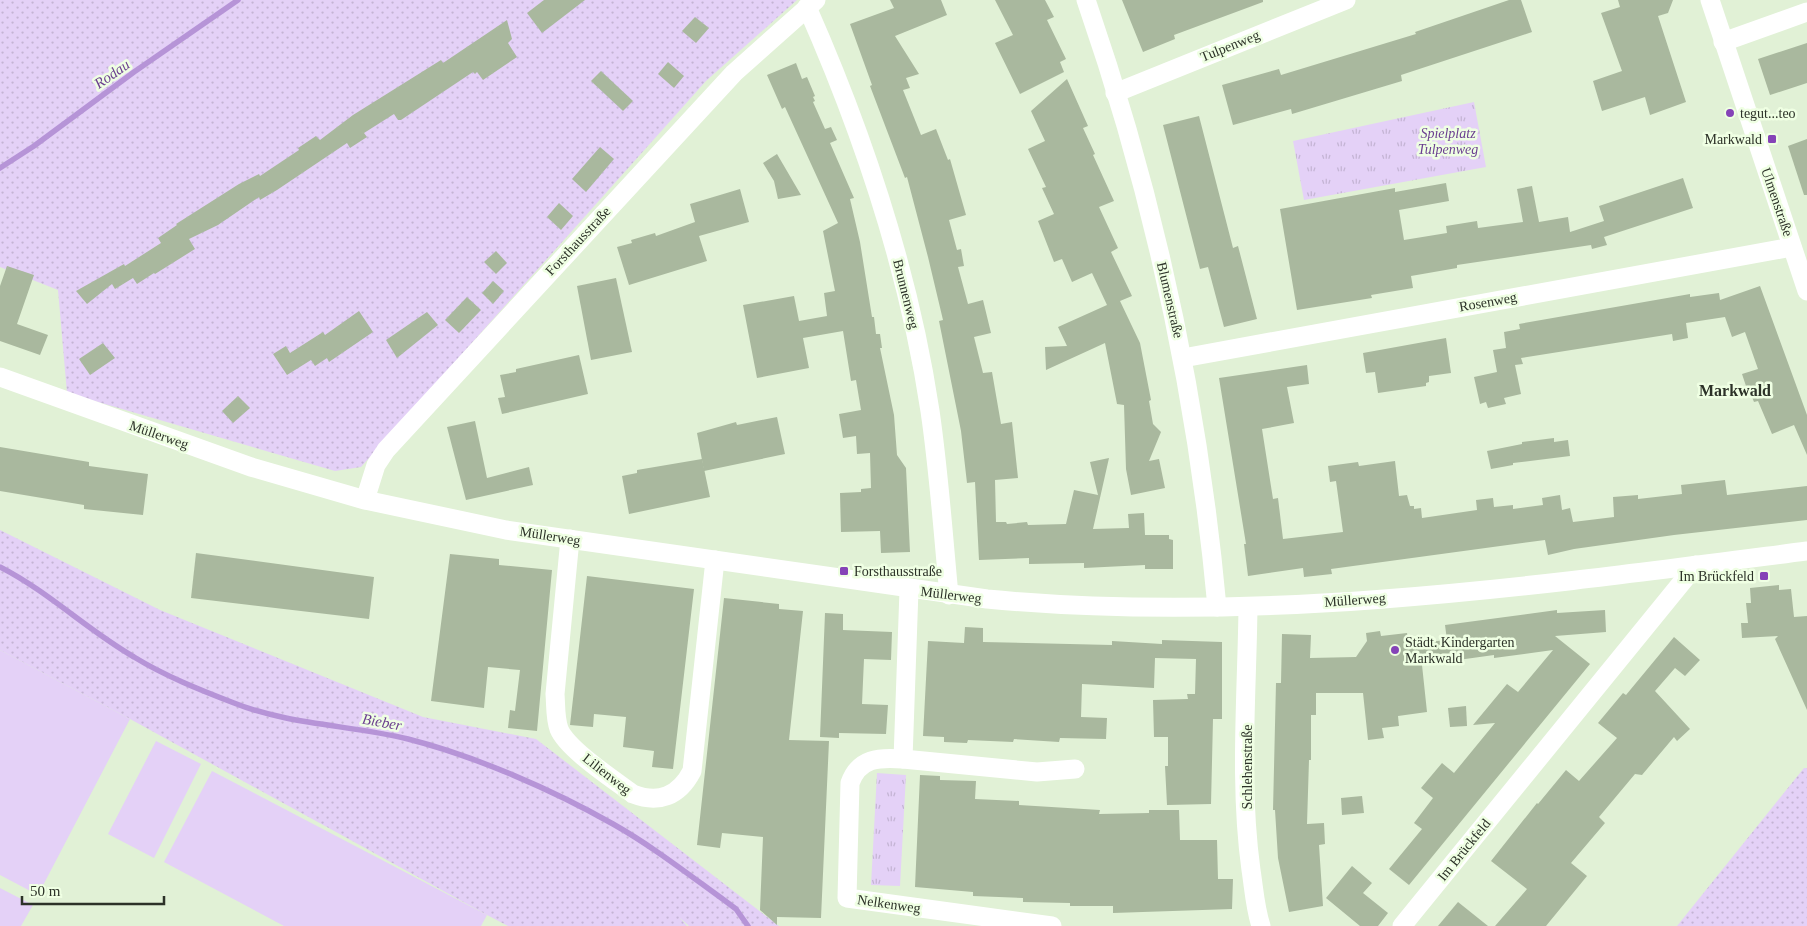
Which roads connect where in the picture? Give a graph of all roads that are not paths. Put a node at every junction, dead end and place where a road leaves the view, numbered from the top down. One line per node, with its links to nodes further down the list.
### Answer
1 (1086, 0): 7 (street, Blumenstraße)
2 (1346, 0): 7 (street, Tulpenweg)
3 (1710, 0): 6 (street, Ulmenstraße)
4 (812, 3): 12 (street, Forsthausstraße); 18 (street, Brunnenweg)
5 (1807, 12): 6 (street)
6 (1724, 42): 8 (street, Ulmenstraße)
7 (1115, 93): 10 (street, Blumenstraße)
8 (1792, 247): 9 (street, Ulmenstraße); 10 (street, Rosenweg)
9 (1807, 290)
10 (1183, 358): 19 (street, Blumenstraße)
11 (0, 377): 12 (street, Müllerweg)
12 (365, 500): 13 (street, Müllerweg)
13 (570, 540): 15 (street, Müllerweg); 15 (street, Lilienweg)
14 (1807, 551): 16 (street, Müllerweg)
15 (716, 560): 17 (street, Müllerweg)
16 (1696, 565): 20 (street, Müllerweg); 25 (street, Im Brückfeld)
17 (909, 590): 18 (street, Müllerweg); 21 (street)
18 (949, 595): 19 (street, Müllerweg)
19 (1217, 607): 20 (street, Müllerweg)
20 (1248, 607): 23 (street, Schlehenstraße)
21 (903, 759): 22 (street, Nelkenweg); 24 (street, Nelkenweg)
22 (1075, 769)
23 (1256, 925)
24 (1052, 926)
25 (1402, 926)

